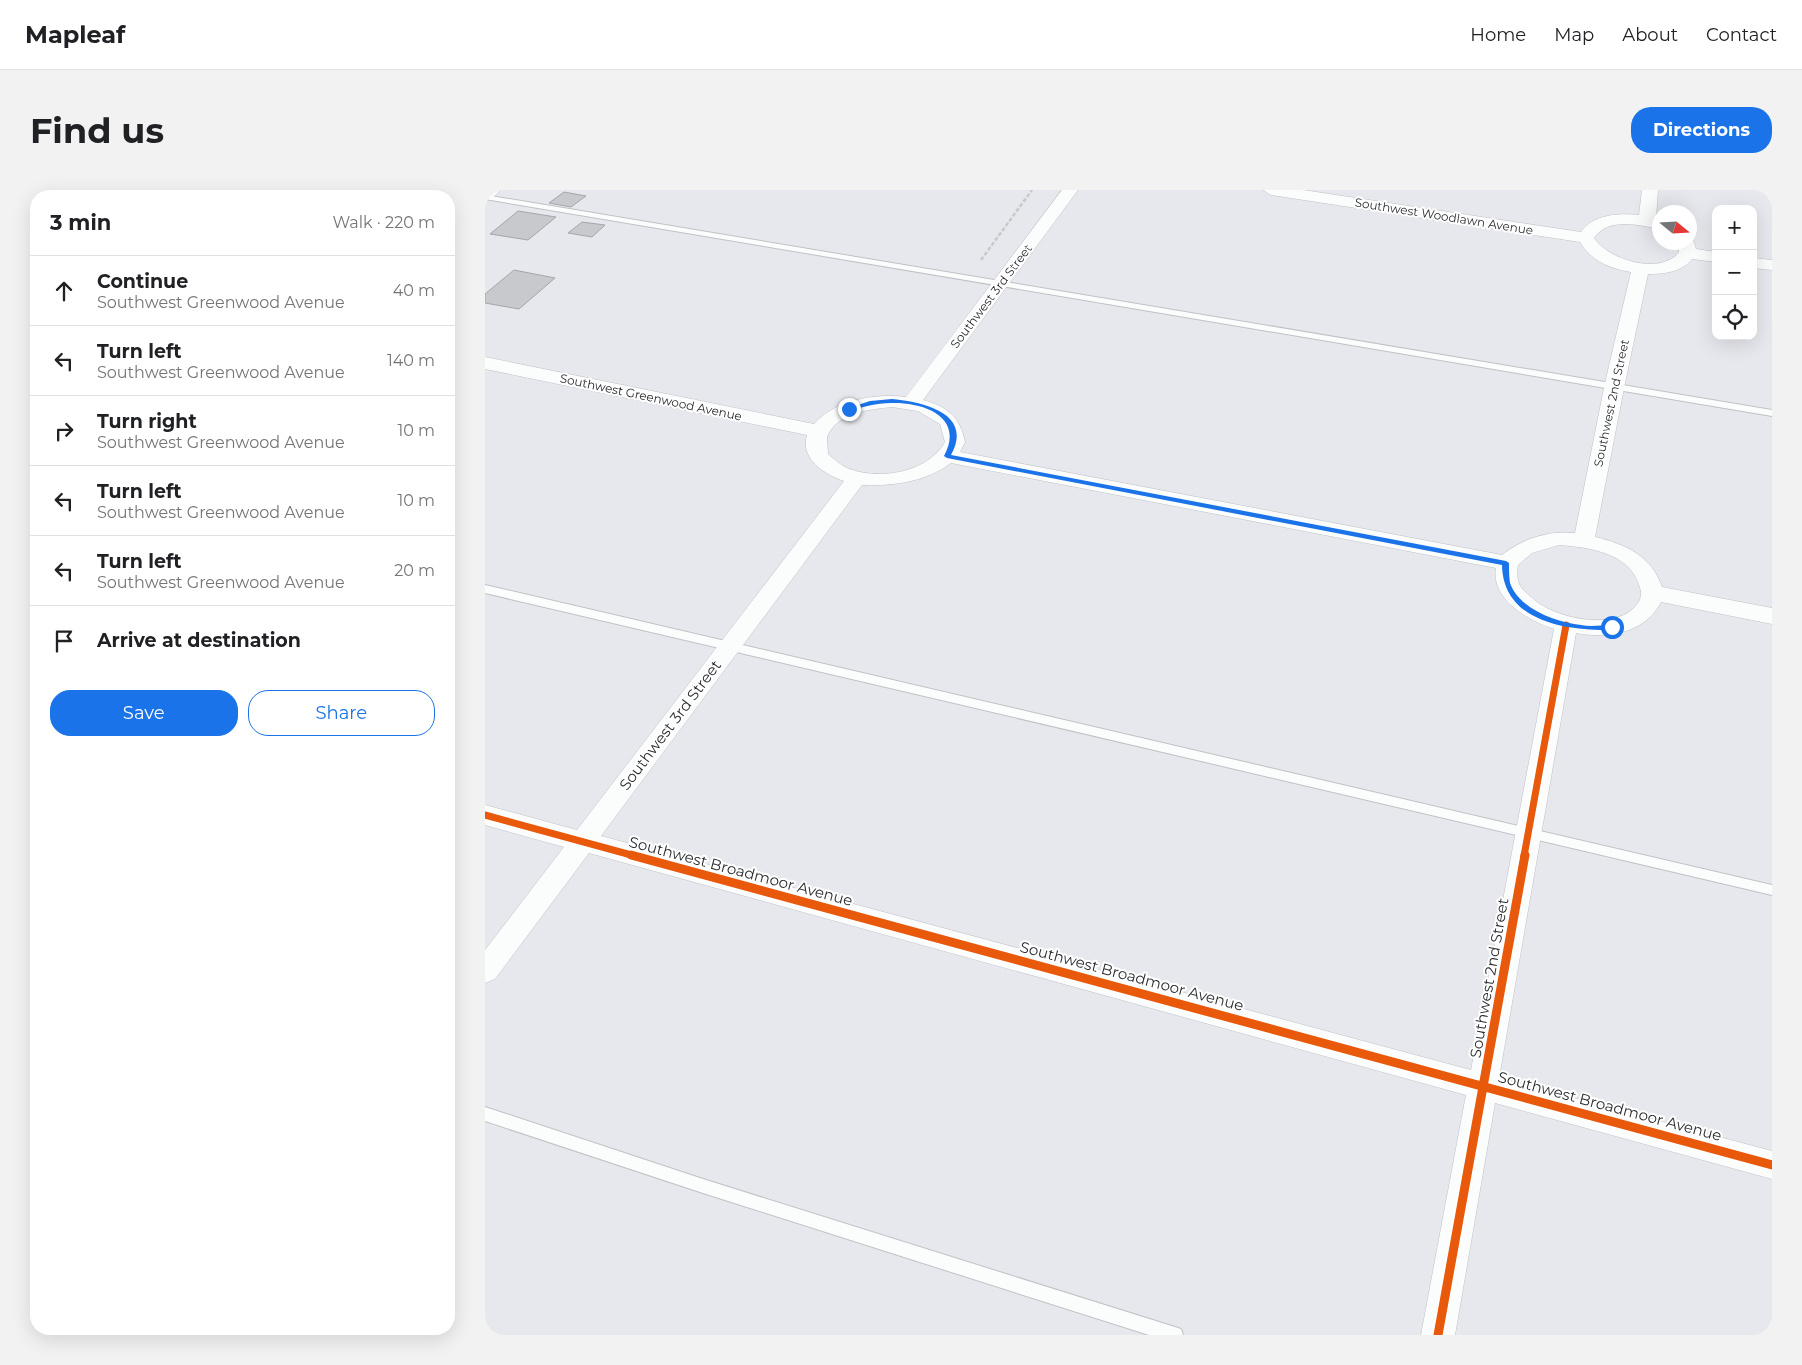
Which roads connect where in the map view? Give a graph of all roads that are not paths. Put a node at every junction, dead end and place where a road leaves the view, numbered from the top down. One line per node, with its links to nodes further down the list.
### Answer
1 (492, 190): 5 (street)
2 (1070, 190): 15 (street, Southwest 3rd Street)
3 (1271, 190): 8 (street, Southwest Woodlawn Avenue)
4 (1650, 190): 6 (street)
5 (485, 196): 15 (lane)
6 (1652, 212)
7 (1652, 223): 8 (street)
8 (1586, 238): 14 (street)
9 (1686, 250): 14 (street)
10 (1693, 250): 11 (street)
11 (1712, 256)
12 (1757, 264): 13 (street)
13 (1772, 266)
14 (1641, 268): 17 (street, Southwest 2nd Street)
15 (1000, 284): 17 (lane); 18 (street, Southwest 3rd Street)
16 (485, 363): 20 (street, Southwest Greenwood Avenue)
17 (1614, 387): 19 (lane); 23 (street, Southwest 2nd Street)
18 (911, 403): 20 (street); 21 (street)
19 (1772, 413)
20 (818, 431): 22 (street)
21 (947, 456): 22 (street); 24 (street)
22 (856, 479): 29 (street, Southwest 3rd Street)
23 (1584, 540): 24 (street); 26 (street)
24 (1506, 563): 28 (street)
25 (485, 589): 29 (lane)
26 (1653, 594): 27 (street); 28 (street)
27 (1772, 616)
28 (1566, 625): 31 (street, Southwest 2nd Street)
29 (731, 644): 31 (lane); 32 (street, Southwest 3rd Street)
30 (485, 815): 32 (street, Southwest Broadmoor Avenue)
31 (1529, 835): 33 (lane); 35 (street, Southwest 2nd Street)
32 (581, 842): 34 (street, Southwest 3rd Street); 35 (street, Southwest Broadmoor Avenue)
33 (1772, 890)
34 (485, 970)
35 (1483, 1085): 37 (street, Southwest Broadmoor Avenue); 39 (street, Southwest 2nd Street)
36 (485, 1114): 38 (lane)
37 (1772, 1165)
38 (1175, 1335)
39 (1438, 1335)

